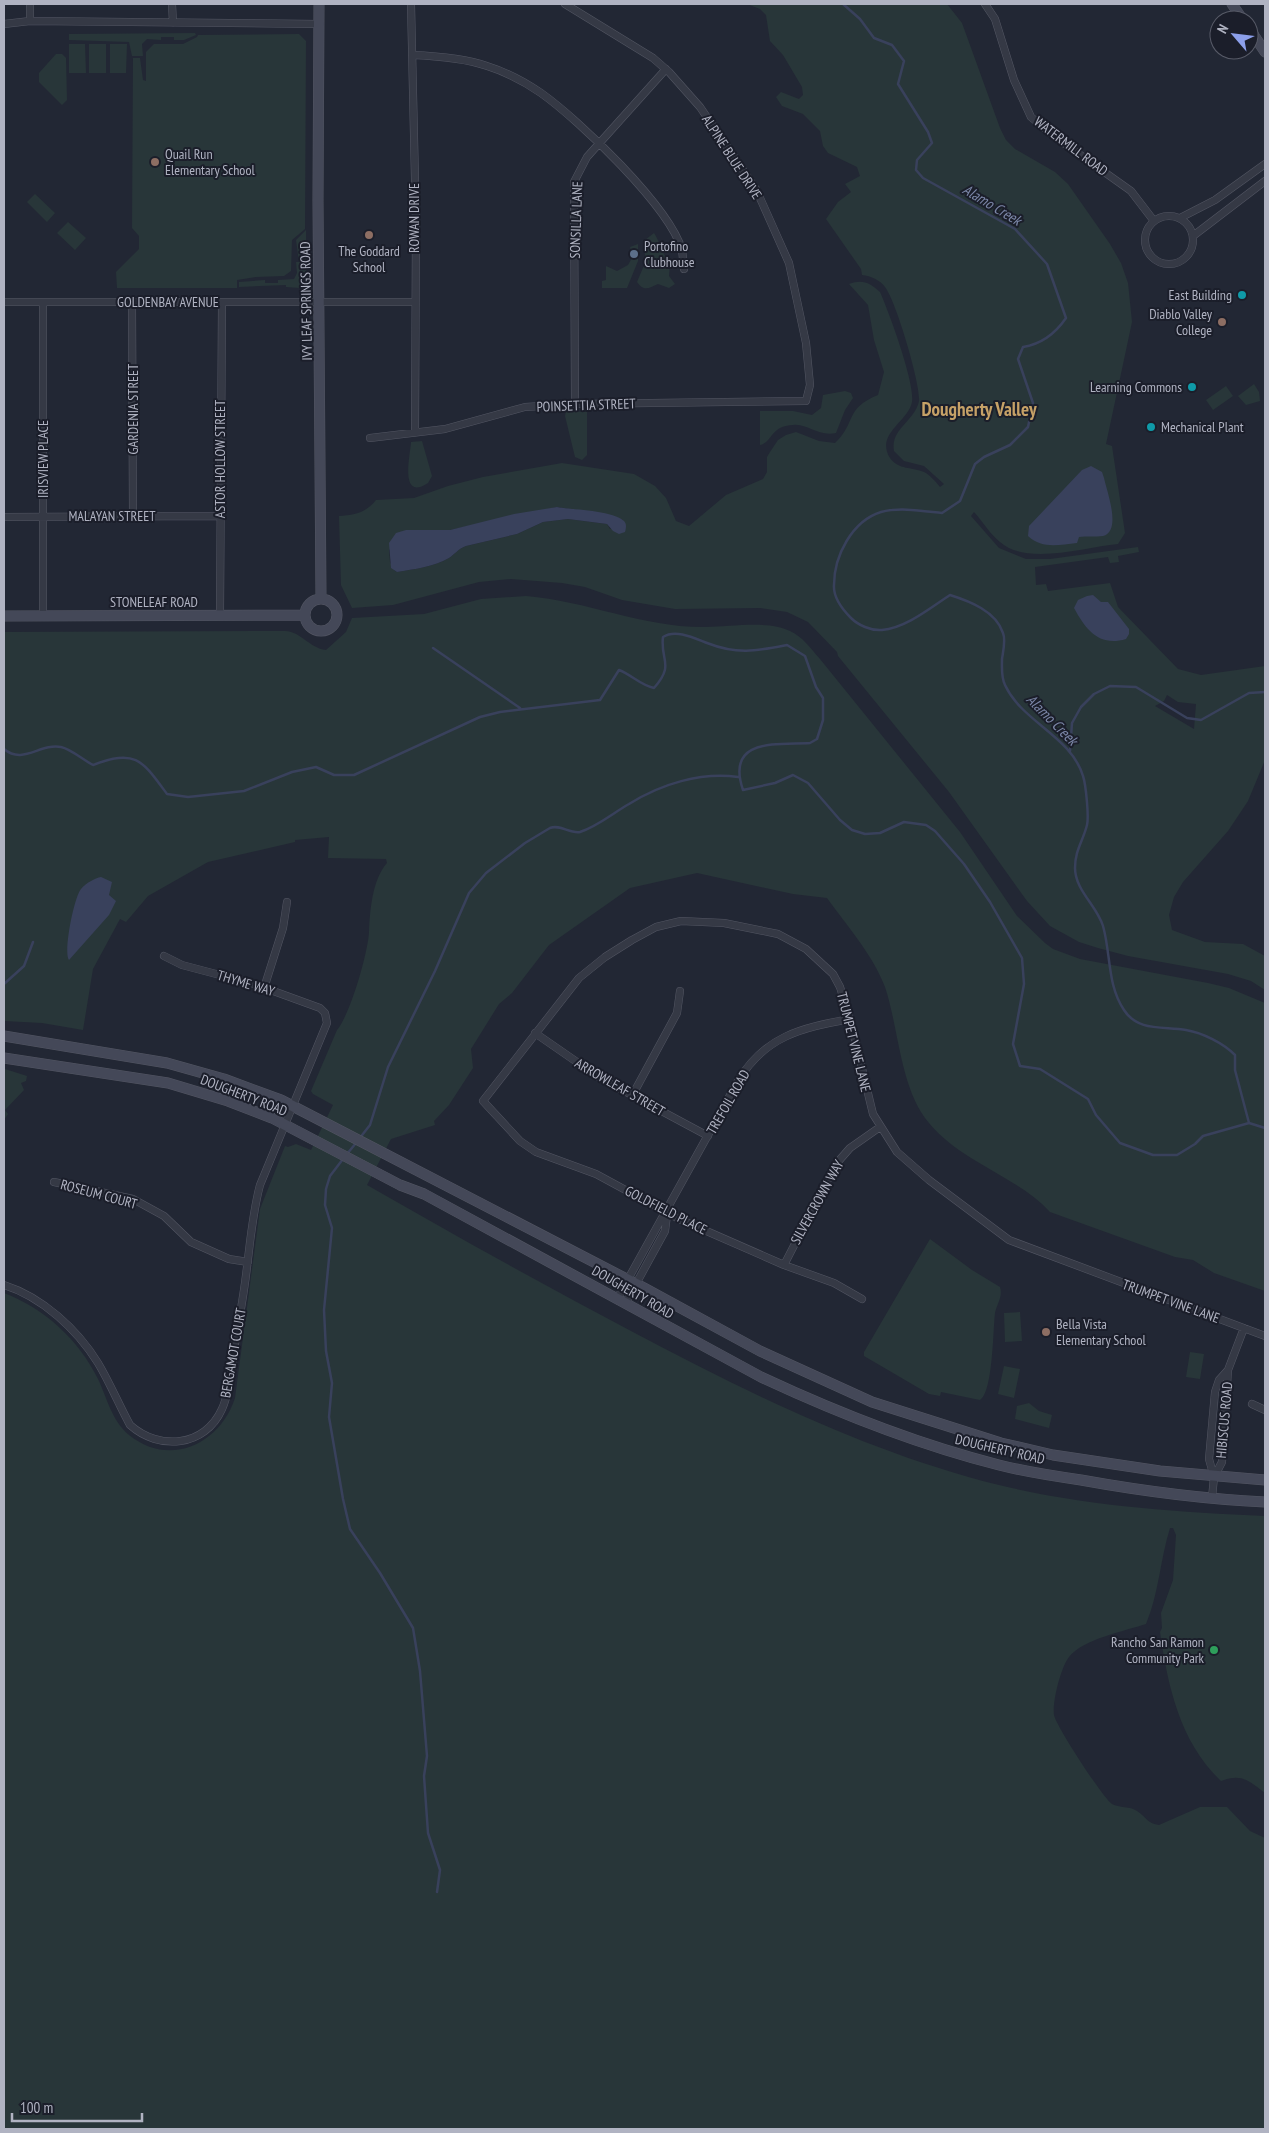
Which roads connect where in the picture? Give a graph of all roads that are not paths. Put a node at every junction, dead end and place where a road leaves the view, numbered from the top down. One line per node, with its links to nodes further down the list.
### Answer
1 (30, 4): 7 (street)
2 (172, 4): 8 (street)
3 (319, 4): 10 (main road, IVY LEAF SPRINGS ROAD)
4 (412, 4): 11 (street, ROWAN DRIVE)
5 (565, 4): 12 (street, ALPINE BLUE DRIVE)
6 (985, 4): 17 (street, WATERMILL ROAD)
7 (30, 21): 8 (street); 9 (street)
8 (173, 23): 10 (street)
9 (4, 24)
10 (320, 24): 23 (main road, IVY LEAF SPRINGS ROAD)
11 (412, 55): 13 (street); 24 (street, ROWAN DRIVE)
12 (666, 69): 13 (street, SONSILLA LANE); 26 (street, ALPINE BLUE DRIVE)
13 (598, 144): 19 (street); 27 (street, SONSILLA LANE)
14 (1265, 164): 16 (street)
15 (1265, 181): 18 (street)
16 (1180, 218): 17 (street); 18 (street)
17 (1154, 221): 18 (street)
18 (1193, 236)
19 (684, 269)
20 (4, 302): 25 (street, GOLDENBAY AVENUE)
21 (132, 302): 22 (street, GOLDENBAY AVENUE); 25 (street, GOLDENBAY AVENUE); 30 (street, GARDENIA STREET)
22 (222, 302): 23 (street, GOLDENBAY AVENUE); 31 (street, ASTOR HOLLOW STREET)
23 (320, 302): 24 (street, GOLDENBAY AVENUE); 34 (main road, IVY LEAF SPRINGS ROAD)
24 (414, 302): 28 (street, ROWAN DRIVE)
25 (43, 303): 33 (street, IRISVIEW PLACE)
26 (806, 401): 27 (street, POINSETTIA STREET)
27 (575, 404): 28 (street, POINSETTIA STREET)
28 (415, 433): 29 (street, POINSETTIA STREET)
29 (370, 438)
30 (133, 516): 31 (street, MALAYAN STREET); 33 (street, MALAYAN STREET)
31 (220, 516): 35 (street, ASTOR HOLLOW STREET)
32 (4, 517): 33 (street, MALAYAN STREET)
33 (43, 517): 38 (street, IRISVIEW PLACE)
34 (322, 598): 36 (main road); 36 (main road)
35 (220, 615): 36 (main road, STONELEAF ROAD); 38 (main road, STONELEAF ROAD)
36 (305, 615)
37 (4, 616): 38 (main road, STONELEAF ROAD)
38 (43, 616)
39 (287, 902): 41 (street)
40 (164, 956): 41 (street, THYME WAY)
41 (264, 988): 43 (street, THYME WAY)
42 (680, 991): 48 (street)
43 (325, 1013): 50 (street, BERGAMOT COURT)
44 (850, 1020): 45 (street, TRUMPET VINE LANE); 52 (street, TRUMPET VINE LANE); 53 (street, TREFOIL ROAD)
45 (535, 1033): 48 (street, ARROWLEAF STREET); 49 (street, TRUMPET VINE LANE)
46 (5, 1036): 50 (main road, DOUGHERTY ROAD)
47 (4, 1058): 51 (main road, DOUGHERTY ROAD)
48 (632, 1096): 53 (street, ARROWLEAF STREET)
49 (483, 1101): 55 (street, GOLDFIELD PLACE)
50 (292, 1106): 51 (street, BERGAMOT COURT); 58 (main road, DOUGHERTY ROAD)
51 (285, 1125): 56 (street, BERGAMOT COURT); 61 (main road, DOUGHERTY ROAD)
52 (880, 1127): 57 (street, SILVERCROWN WAY); 62 (street, TRUMPET VINE LANE)
53 (708, 1136): 55 (street, TREFOIL ROAD)
54 (54, 1182): 56 (street, ROSEUM COURT)
55 (667, 1212): 57 (street, GOLDFIELD PLACE); 58 (street, TREFOIL ROAD)
56 (248, 1262): 59 (street, BERGAMOT COURT)
57 (784, 1265): 60 (street, GOLDFIELD PLACE)
58 (632, 1282): 61 (street, TREFOIL ROAD); 67 (main road, DOUGHERTY ROAD)
59 (4, 1285)
60 (862, 1298)
61 (621, 1301): 69 (main road, DOUGHERTY ROAD)
62 (1244, 1328): 63 (street, TRUMPET VINE LANE); 64 (street, HIBISCUS ROAD)
63 (1265, 1336)
64 (1228, 1370): 67 (street, HIBISCUS ROAD); 67 (street, HIBISCUS ROAD)
65 (1252, 1404): 66 (street)
66 (1265, 1410)
67 (1214, 1476): 68 (main road, DOUGHERTY ROAD); 69 (street)
68 (1265, 1480)
69 (1212, 1498): 70 (main road, DOUGHERTY ROAD)
70 (1265, 1502)

